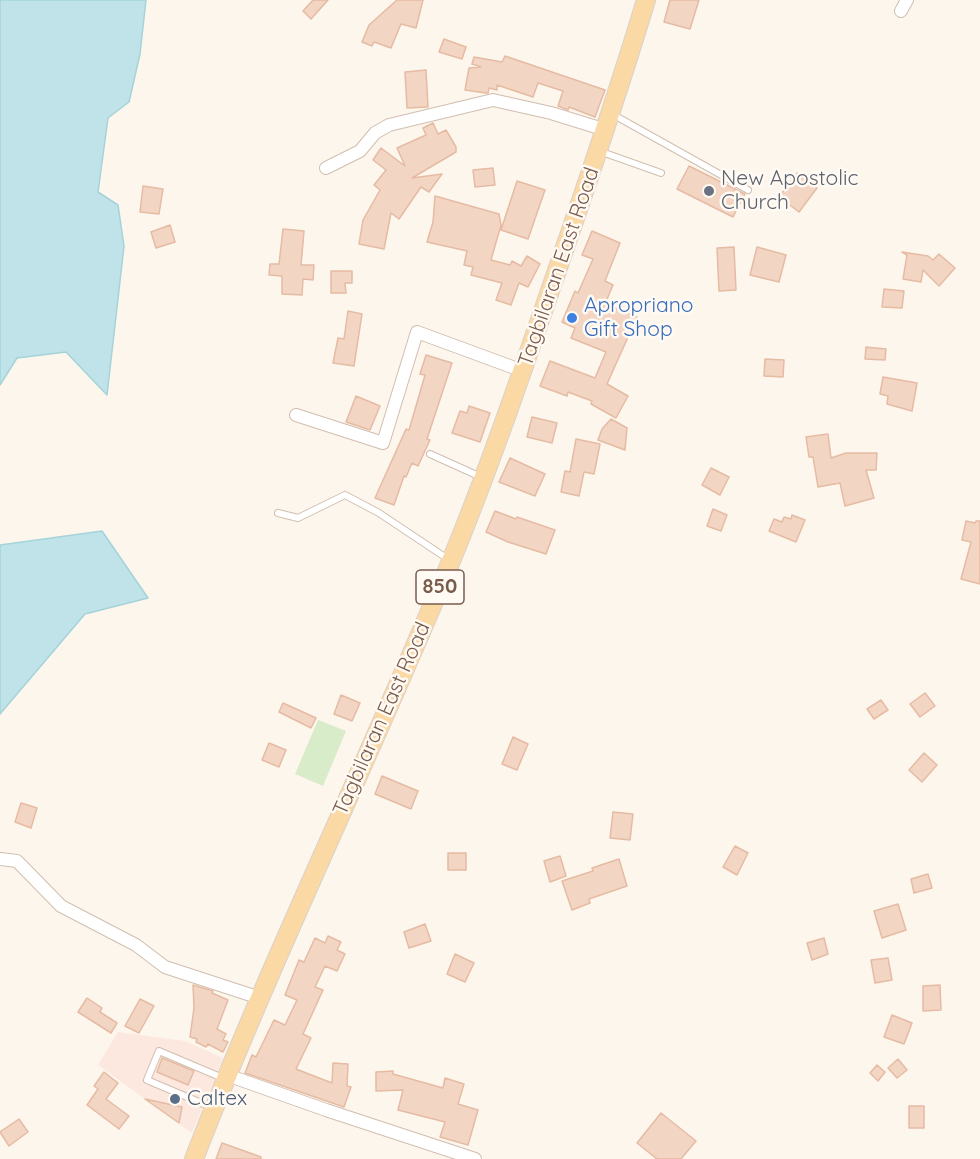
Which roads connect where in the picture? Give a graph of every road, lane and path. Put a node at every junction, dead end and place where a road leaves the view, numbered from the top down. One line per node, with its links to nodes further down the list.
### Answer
1 (646, 0): 2 (main road, Tagbilaran East Road / 850)
2 (609, 122): 3 (main road, Tagbilaran East Road / 850); 4 (street); 6 (lane)
3 (598, 151): 5 (lane); 7 (main road, Tagbilaran East Road / 850)
4 (326, 168)
5 (661, 173)
6 (748, 190)
7 (523, 371): 8 (street); 10 (main road, Tagbilaran East Road / 850)
8 (296, 415)
9 (430, 454): 10 (lane)
10 (484, 478): 12 (main road, Tagbilaran East Road / 850)
11 (278, 513): 12 (lane)
12 (451, 561): 14 (main road, Tagbilaran East Road / 850)
13 (0, 859): 14 (street)
14 (260, 998): 15 (main road, Tagbilaran East Road / 850)
15 (226, 1077): 16 (main road, Tagbilaran East Road / 850); 16 (lane); 18 (street)
16 (213, 1108): 17 (main road, Tagbilaran East Road / 850)
17 (194, 1159)
18 (475, 1159)

